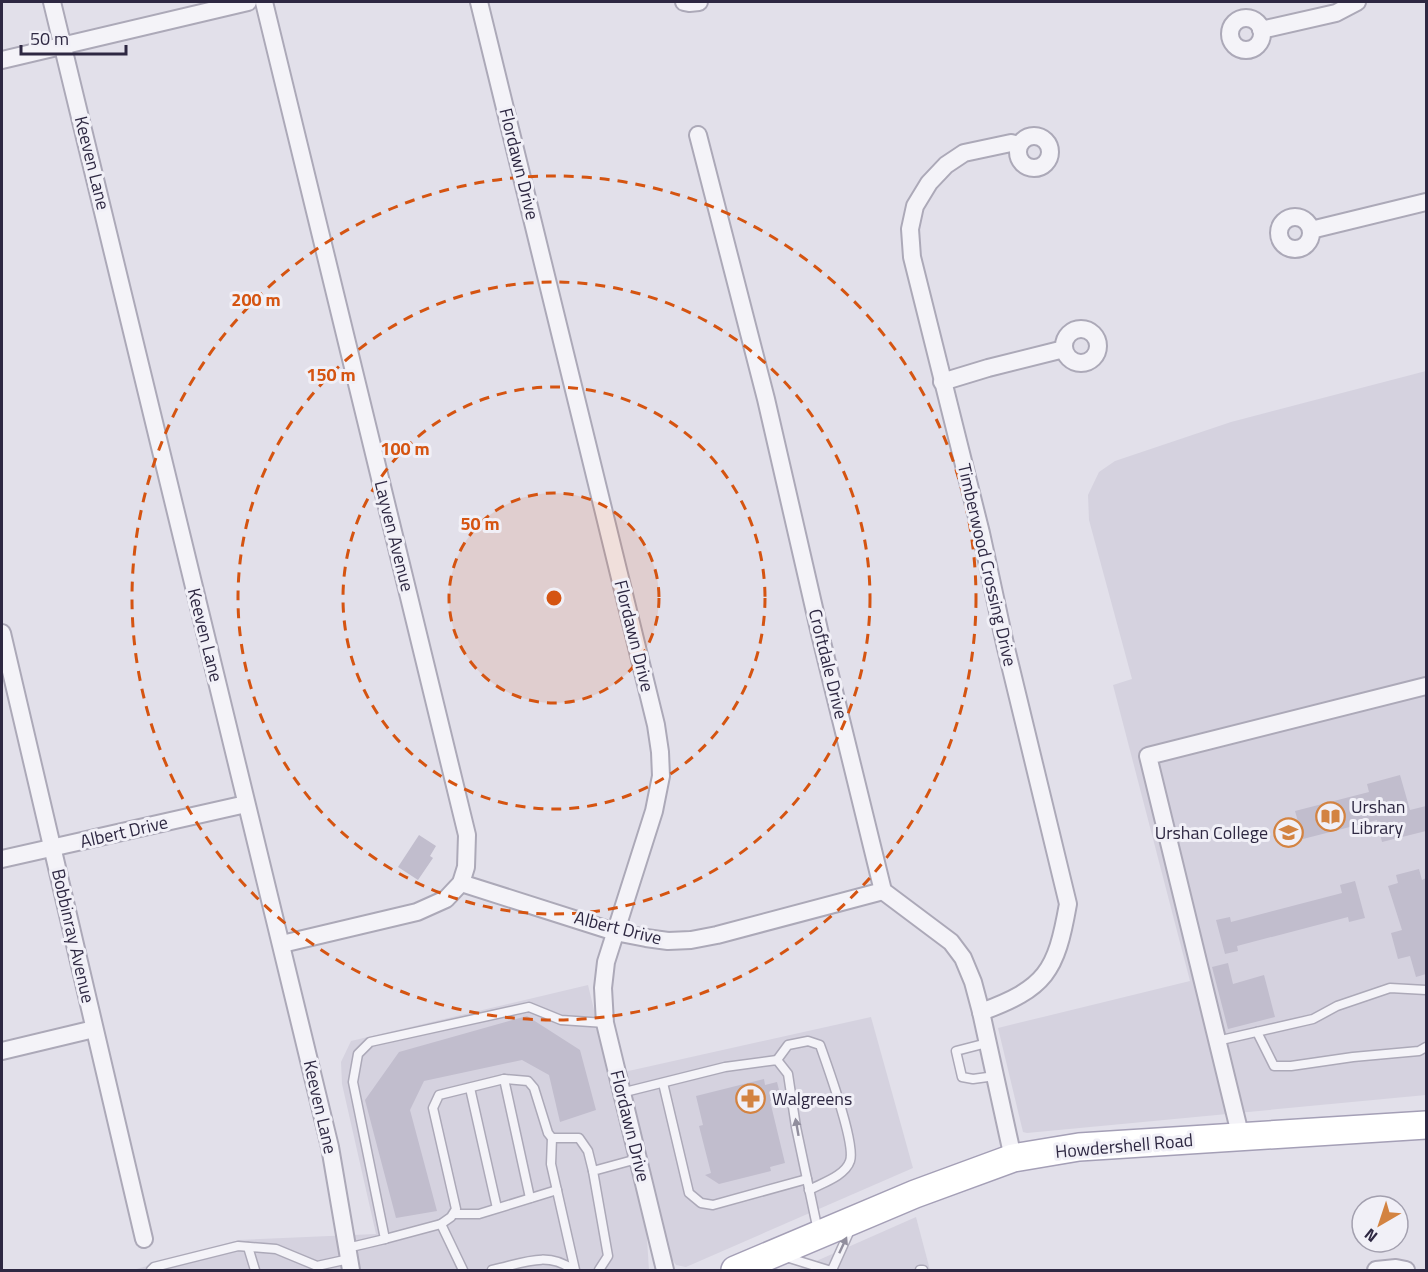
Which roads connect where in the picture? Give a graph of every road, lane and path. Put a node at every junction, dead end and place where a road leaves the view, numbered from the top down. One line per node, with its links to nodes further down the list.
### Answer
1 (52, 2): 9 (street, Keeven Lane)
2 (248, 2): 9 (street)
3 (264, 2): 23 (street, Layven Avenue)
4 (479, 2): 25 (street, Flordawn Drive)
5 (684, 2): 6 (street)
6 (699, 2)
7 (1357, 2): 8 (street)
8 (1261, 30)
9 (63, 46): 10 (street); 20 (street, Keeven Lane)
10 (2, 60)
11 (698, 135): 24 (street, Croftdale Drive)
12 (1019, 146): 16 (street, Timberwood Crossing Drive)
13 (1426, 202): 14 (street)
14 (1311, 230)
15 (1064, 349): 16 (street)
16 (942, 382): 28 (street, Timberwood Crossing Drive)
17 (2, 633): 18 (street, Bobbinray Avenue)
18 (4, 657): 21 (street, Bobbinray Avenue)
19 (1426, 686): 32 (street)
20 (246, 804): 21 (street, Albert Drive); 26 (street, Keeven Lane)
21 (52, 848): 22 (street, Albert Drive); 30 (street, Bobbinray Avenue)
22 (2, 859)
23 (460, 883): 25 (street, Albert Drive); 26 (street)
24 (883, 891): 25 (street, Albert Drive); 28 (street)
25 (615, 932): 29 (street, Flordawn Drive)
26 (282, 944): 62 (street, Keeven Lane)
27 (1426, 990): 31 (lane)
28 (981, 1012): 33 (street)
29 (605, 1023): 41 (street, Flordawn Drive); 58 (lane)
30 (94, 1029): 35 (street); 57 (street, Bobbinray Avenue)
31 (1257, 1032): 32 (lane); 34 (lane)
32 (1217, 1041): 43 (street)
33 (987, 1043): 37 (street); 37 (lane)
34 (1426, 1047)
35 (2, 1051)
36 (777, 1060): 39 (lane); 48 (lane, one-way to 36); 50 (lane)
37 (995, 1076): 45 (street)
38 (504, 1079): 40 (lane); 44 (lane); 51 (lane)
39 (663, 1083): 41 (lane); 48 (lane)
40 (470, 1088): 52 (lane); 53 (lane)
41 (621, 1094): 46 (street, Flordawn Drive)
42 (1426, 1125): 43 (main road, Howdershell Road)
43 (1241, 1137): 45 (main road, Howdershell Road)
44 (552, 1138): 47 (lane); 49 (lane)
45 (1012, 1158): 54 (main road, Howdershell Road)
46 (637, 1159): 47 (lane); 70 (street, Flordawn Drive)
47 (594, 1171): 69 (lane)
48 (807, 1179): 50 (lane)
49 (556, 1190): 51 (lane); 68 (lane)
50 (809, 1190): 56 (lane)
51 (530, 1198): 52 (lane)
52 (498, 1208): 53 (lane)
53 (454, 1214): 55 (lane)
54 (855, 1219): 56 (main road, Howdershell Road); 72 (lane, one-way to 54)
55 (441, 1224): 58 (lane); 66 (lane)
56 (819, 1234): 60 (main road, Howdershell Road)
57 (144, 1239)
58 (385, 1239): 62 (lane)
59 (248, 1247): 61 (lane); 63 (lane); 64 (lane)
60 (774, 1253): 71 (main road, Howdershell Road); 72 (lane)
61 (301, 1259): 62 (lane); 65 (lane)
62 (349, 1259)
63 (151, 1270)
64 (255, 1270)
65 (304, 1270)
66 (463, 1270)
67 (492, 1270): 68 (lane)
68 (574, 1270)
69 (599, 1270)
70 (664, 1270)
71 (735, 1270)
72 (830, 1270)
73 (1376, 1270): 74 (street)
74 (1406, 1270)

